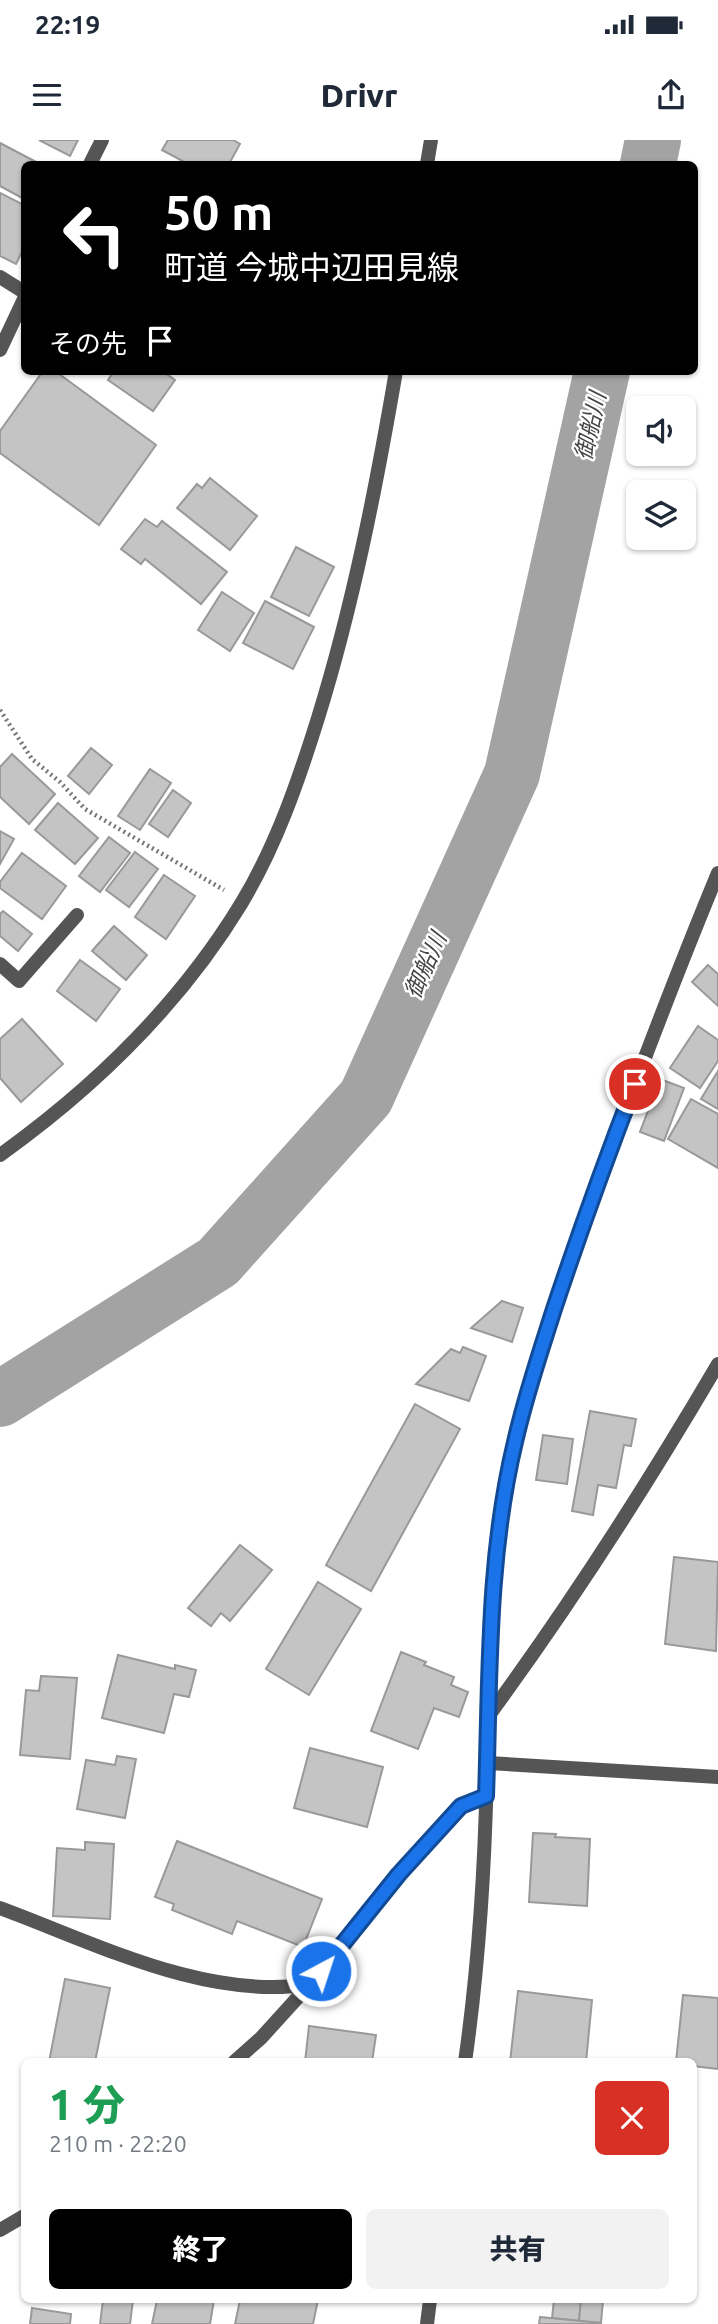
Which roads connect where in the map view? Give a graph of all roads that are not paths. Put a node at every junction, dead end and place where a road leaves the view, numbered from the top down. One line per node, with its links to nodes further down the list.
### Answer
1 (102, 140): 3 (street)
2 (431, 140): 4 (street)
3 (92, 161)
4 (428, 161)
5 (0, 277): 6 (street)
6 (21, 290)
7 (21, 305): 8 (street)
8 (0, 350)
9 (395, 375): 13 (street)
10 (718, 873): 15 (street)
11 (77, 915): 12 (street)
12 (0, 964)
13 (0, 1155)
14 (718, 1364): 15 (street)
15 (487, 1718): 16 (street)
16 (488, 1763): 17 (street); 18 (street)
17 (718, 1777)
18 (486, 1796): 20 (street); 22 (street)
19 (0, 1909): 20 (street)
20 (310, 1984): 21 (street)
21 (238, 2058)
22 (465, 2058)
23 (21, 2218): 24 (street)
24 (0, 2230)
25 (430, 2303): 26 (street)
26 (427, 2324)

